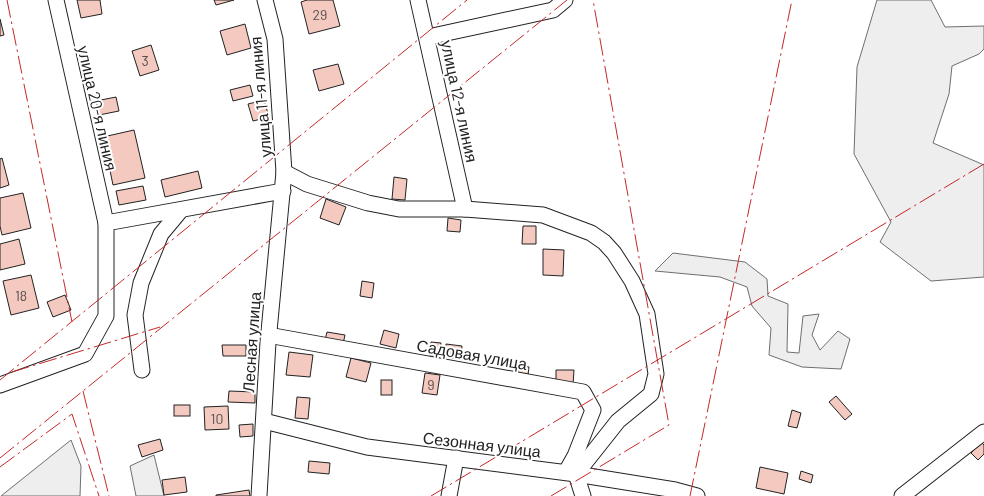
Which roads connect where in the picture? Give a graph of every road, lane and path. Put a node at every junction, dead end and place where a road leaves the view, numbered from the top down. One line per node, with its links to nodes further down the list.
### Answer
1 (56, 0): 10 (street, улица 20-я линия)
2 (265, 0): 6 (street, улица 11-я линия)
3 (418, 0): 5 (street, улица 12-я линия)
4 (565, 0): 5 (street)
5 (428, 37): 8 (street, улица 12-я линия)
6 (284, 172): 7 (street, улица 11-я линия); 8 (street)
7 (282, 191): 9 (street); 11 (street, Лесная улица)
8 (466, 209): 17 (street)
9 (181, 210): 10 (street); 12 (street)
10 (106, 223): 13 (street, улица 20-я линия)
11 (268, 335): 14 (street, Лесная улица); 17 (street, Садовая улица)
12 (142, 370)
13 (0, 385)
14 (264, 421): 16 (street, Сезонная улица); 18 (street, Лесная улица)
15 (984, 432): 22 (street)
16 (456, 458): 17 (street, Сезонная улица); 19 (street)
17 (571, 473): 20 (street); 21 (street, Сезонная улица)
18 (260, 496)
19 (449, 496)
20 (583, 496)
21 (697, 496)
22 (902, 496)

